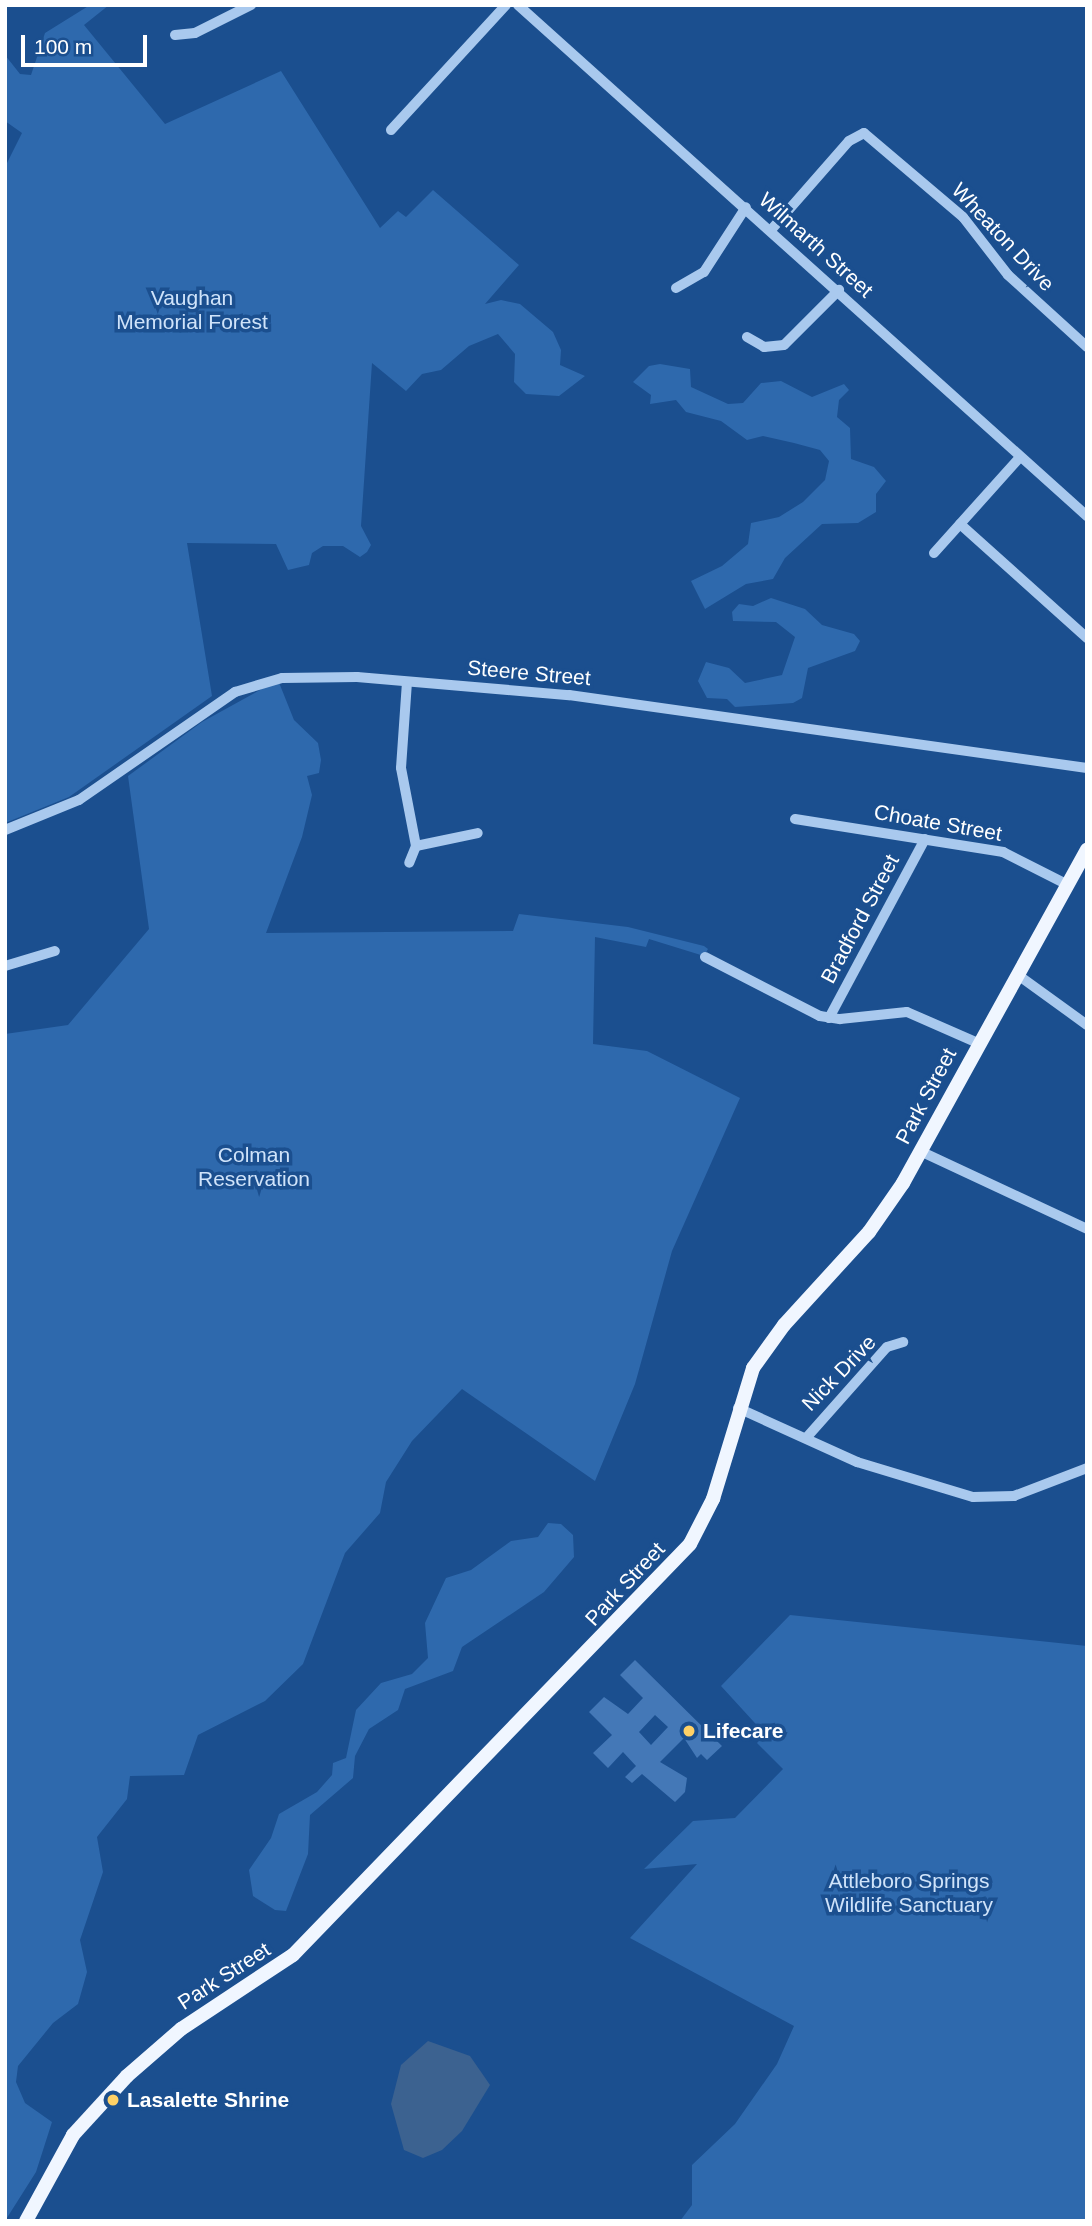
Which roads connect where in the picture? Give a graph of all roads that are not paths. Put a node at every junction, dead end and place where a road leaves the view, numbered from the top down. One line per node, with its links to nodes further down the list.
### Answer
1 (251, 5): 4 (street)
2 (506, 5): 5 (street)
3 (518, 5): 6 (street, Wilmarth Street)
4 (176, 35)
5 (391, 130)
6 (746, 207): 7 (street, Wilmarth Street); 8 (street)
7 (771, 230): 9 (street, Wilmarth Street); 11 (street, Wheaton Drive)
8 (676, 288)
9 (839, 290): 10 (street); 12 (street, Wilmarth Street)
10 (747, 337)
11 (1087, 347)
12 (1020, 457): 13 (street, Wilmarth Street); 14 (street)
13 (1087, 516)
14 (960, 524): 15 (street); 16 (street)
15 (934, 553)
16 (1087, 638)
17 (407, 682): 18 (street, Steere Street); 20 (street, Steere Street); 23 (street)
18 (1087, 768)
19 (795, 819): 22 (street, Choate Street)
20 (5, 830)
21 (478, 833): 23 (street)
22 (925, 839): 26 (street, Choate Street); 31 (street, Bradford Street)
23 (416, 846): 25 (street)
24 (1087, 849): 26 (main road, Park Street)
25 (409, 863)
26 (1068, 885): 30 (main road, Park Street)
27 (55, 951): 29 (street)
28 (705, 957): 31 (street)
29 (5, 966)
30 (1018, 975): 32 (street); 33 (main road, Park Street)
31 (829, 1018): 33 (street)
32 (1087, 1025)
33 (978, 1043): 34 (main road, Park Street)
34 (920, 1151): 35 (street); 37 (main road, Park Street)
35 (1087, 1229)
36 (903, 1342): 38 (street, Nick Drive)
37 (738, 1408): 38 (street); 40 (main road, Park Street)
38 (807, 1437): 39 (street)
39 (1087, 1468)
40 (26, 2221)

